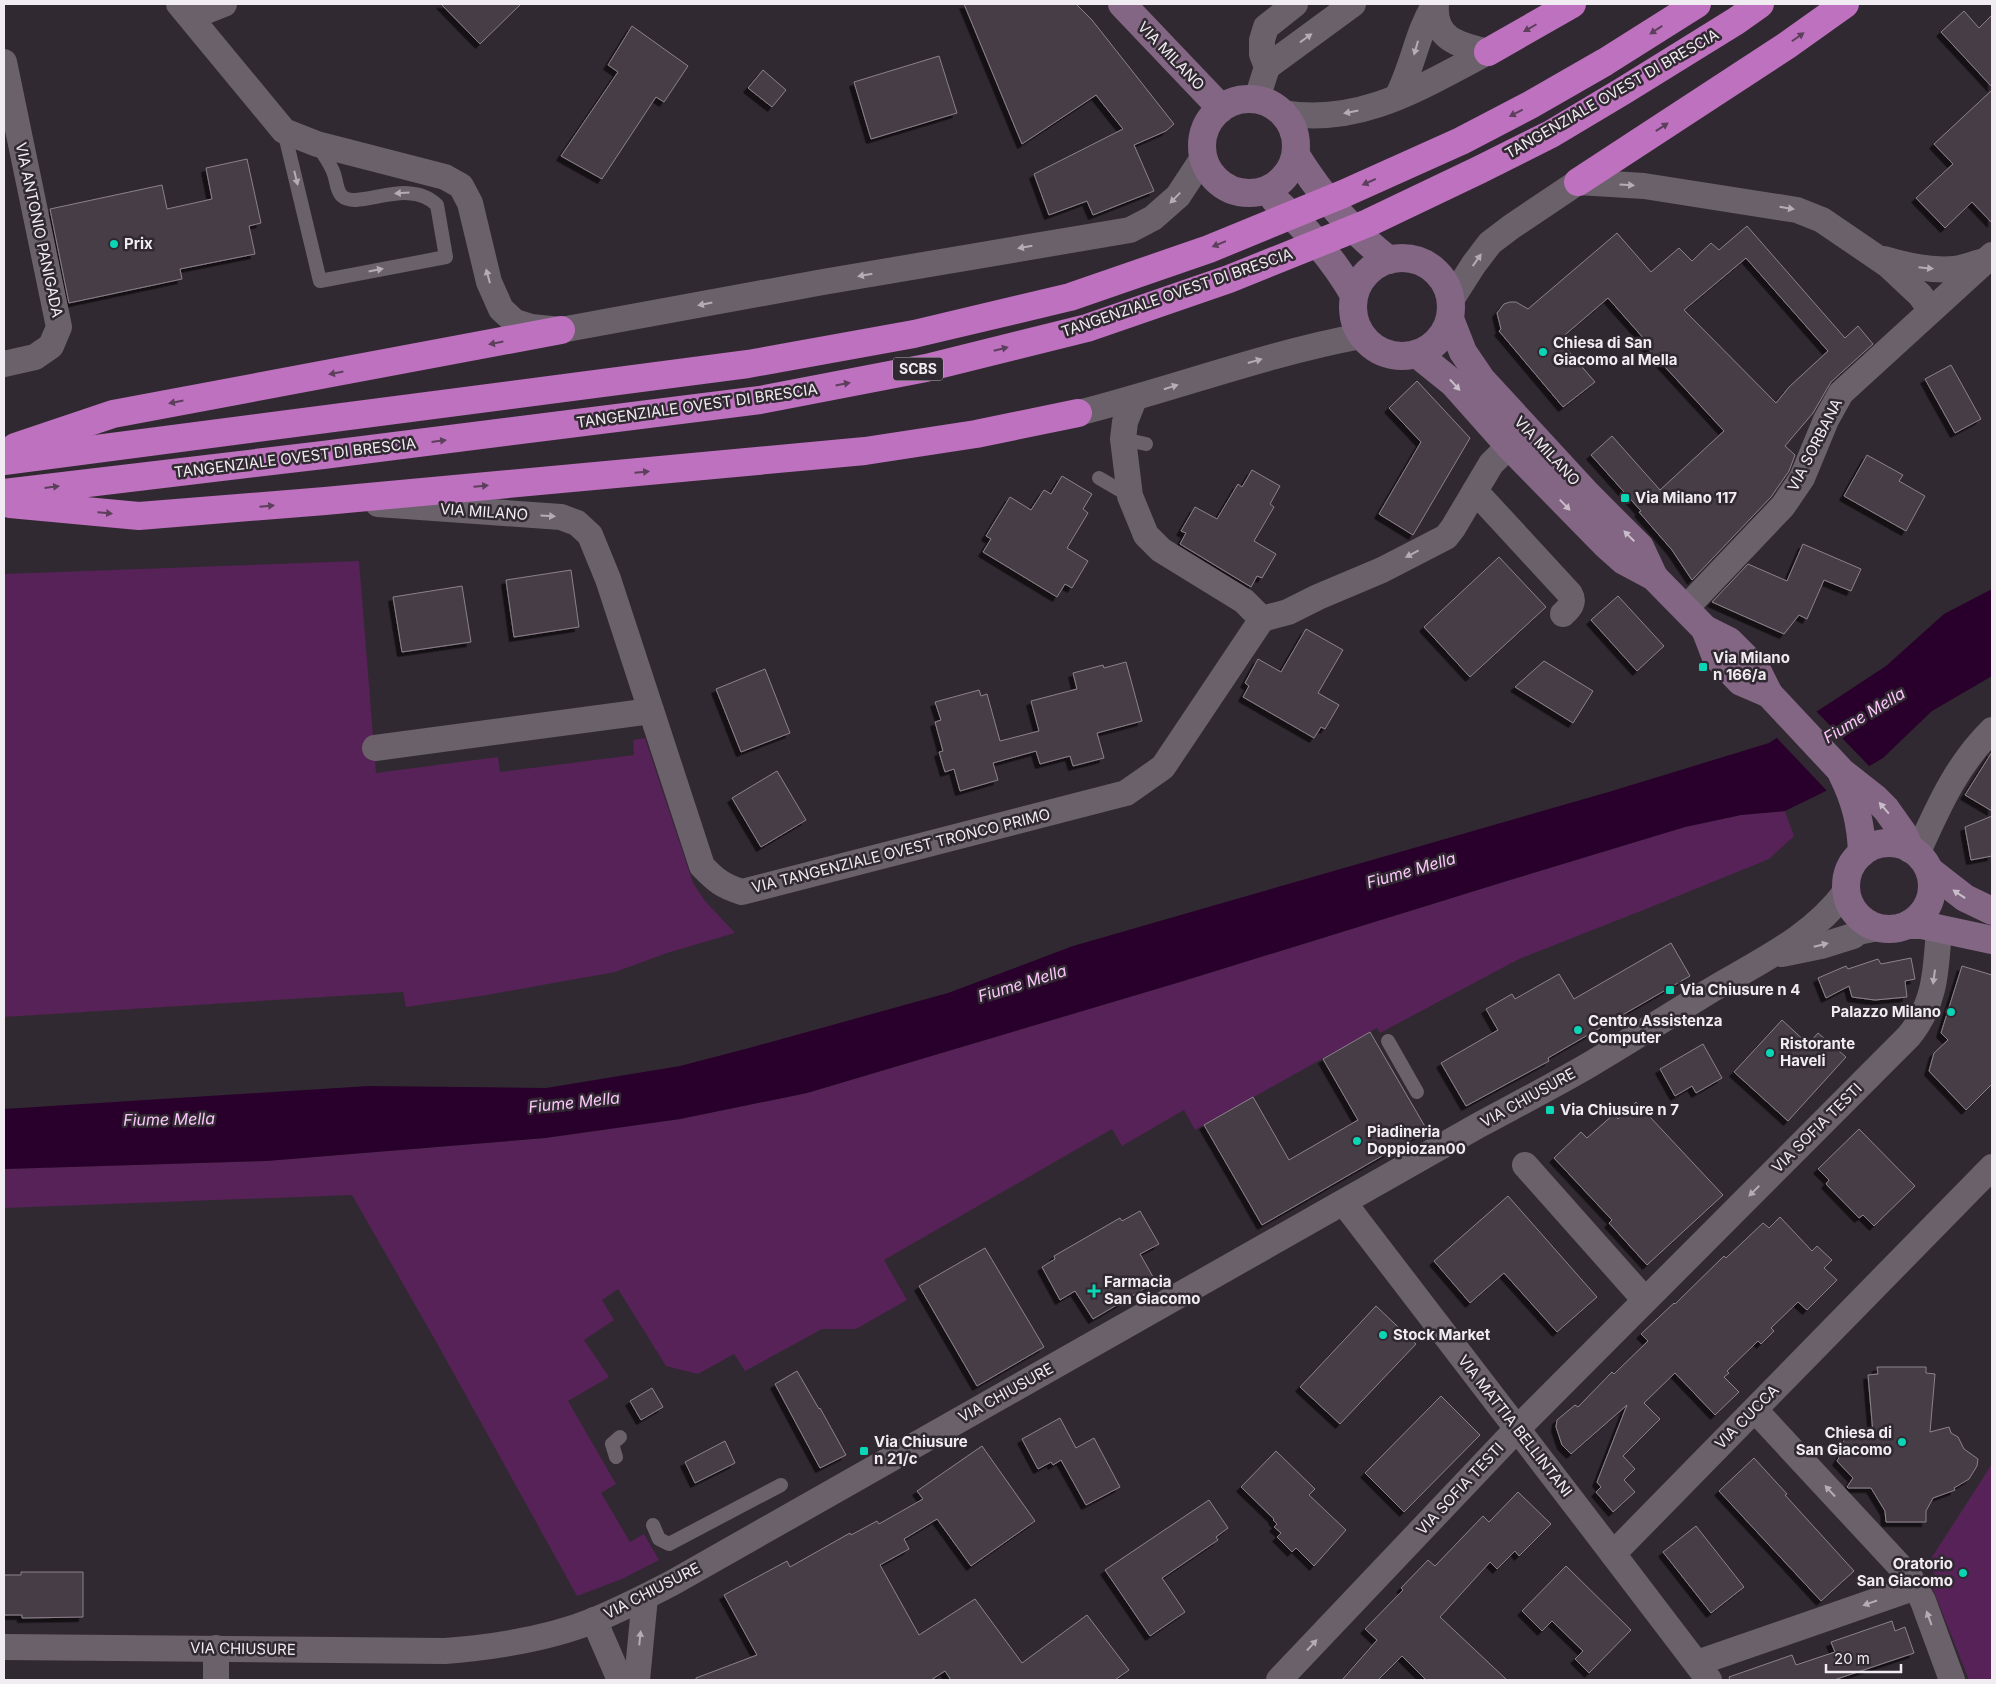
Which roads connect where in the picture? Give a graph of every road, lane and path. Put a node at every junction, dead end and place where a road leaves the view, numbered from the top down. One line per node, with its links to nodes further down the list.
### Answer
1 (224, 4): 10 (street)
2 (1122, 4): 16 (main road, VIA MILANO)
3 (1295, 4): 13 (street)
4 (1353, 4): 13 (street, one-way to 4)
5 (1435, 4): 11 (street); 14 (street, one-way to 14)
6 (1572, 4): 11 (highway, one-way to 11)
7 (1697, 4): 39 (highway, TANGENZIALE OVEST DI BRESCIA / SCBS, one-way to 39)
8 (1760, 4): 42 (highway, TANGENZIALE OVEST DI BRESCIA / SCBS, one-way to 8)
9 (1845, 4): 22 (highway, one-way to 9)
10 (185, 10): 18 (street)
11 (1488, 52): 14 (street)
12 (4, 62): 33 (street, VIA ANTONIO PANIGADA)
13 (1267, 67): 15 (street)
14 (1397, 97): 17 (street, one-way to 17)
15 (1257, 99): 16 (main road); 17 (main road)
16 (1221, 108): 20 (main road)
17 (1283, 113): 21 (main road)
18 (284, 131): 19 (street); 19 (lane, one-way to 19)
19 (317, 144): 30 (street, one-way to 19)
20 (1203, 158): 23 (main road); 30 (street, one-way to 30)
21 (1302, 165): 23 (main road); 24 (main road)
22 (1578, 182): 25 (street, one-way to 25); 28 (street, one-way to 22)
23 (1267, 195): 27 (main road)
24 (1380, 253): 27 (main road, VIA MILANO); 28 (main road, VIA MILANO)
25 (1878, 258): 26 (street, one-way to 26); 29 (street)
26 (1990, 258): 29 (street, VIA SORBANA)
27 (1354, 295): 31 (main road)
28 (1450, 310): 32 (main road); 46 (main road, VIA MILANO, one-way to 28)
29 (1931, 310): 48 (street, VIA SORBANA)
30 (561, 330): 38 (highway, one-way to 38)
31 (1361, 336): 32 (main road); 34 (street, one-way to 31)
32 (1417, 354): 37 (main road, VIA MILANO, one-way to 37)
33 (4, 364)
34 (1134, 399): 35 (street); 36 (street)
35 (1078, 413): 36 (street); 43 (highway, one-way to 35)
36 (1135, 442): 45 (street)
37 (1509, 446): 41 (street, VIA MILANO); 46 (main road, VIA MILANO, one-way to 46)
38 (4, 451)
39 (4, 461)
40 (1099, 478): 45 (lane)
41 (1475, 491): 49 (street); 50 (street, VIA MILANO, one-way to 50)
42 (4, 493)
43 (324, 501): 44 (highway, one-way to 43); 47 (street, VIA MILANO, one-way to 47)
44 (4, 504)
45 (1138, 505): 50 (street)
46 (1654, 577): 48 (main road, VIA MILANO)
47 (608, 579): 51 (street, VIA TANGENZIALE OVEST TRONCO PRIMO)
48 (1685, 609): 54 (main road, VIA MILANO)
49 (1563, 614)
50 (1262, 619): 51 (street, VIA TANGENZIALE OVEST TRONCO PRIMO)
51 (652, 711): 53 (street)
52 (1992, 730): 56 (street)
53 (375, 748)
54 (1842, 772): 55 (main road, VIA MILANO); 56 (main road, VIA MILANO, one-way to 54)
55 (1862, 853): 56 (main road); 57 (main road)
56 (1919, 858): 58 (main road, one-way to 56); 59 (main road)
57 (1846, 891): 60 (main road); 63 (street, VIA CHIUSURE)
58 (1992, 911)
59 (1908, 925): 60 (main road); 61 (main road)
60 (1878, 928): 63 (street, VIA CHIUSURE, one-way to 60)
61 (1939, 928): 62 (main road); 69 (street, VIA SOFIA TESTI, one-way to 69)
62 (1992, 940)
63 (1774, 955): 68 (street, VIA CHIUSURE)
64 (1388, 1041): 65 (lane)
65 (1417, 1092)
66 (1525, 1165): 69 (street)
67 (1992, 1167): 70 (street, VIA CUCCA)
68 (1344, 1203): 71 (street, VIA MATTIA BELLINTANI); 78 (street, VIA CHIUSURE)
69 (1645, 1300): 71 (street, VIA SOFIA TESTI)
70 (1755, 1410): 76 (street, VIA CUCCA); 77 (street, one-way to 70)
71 (1517, 1429): 76 (street, VIA MATTIA BELLINTANI); 86 (street, VIA SOFIA TESTI, one-way to 71)
72 (620, 1437): 73 (lane)
73 (616, 1457)
74 (781, 1485): 75 (lane)
75 (653, 1526)
76 (1613, 1554): 82 (street)
77 (1916, 1587): 82 (street, one-way to 82); 87 (street, one-way to 77)
78 (645, 1597): 79 (street, VIA CHIUSURE); 85 (street, one-way to 78)
79 (594, 1620): 81 (street, VIA CHIUSURE); 84 (street)
80 (4, 1648): 81 (street, VIA CHIUSURE)
81 (216, 1648): 83 (street)
82 (1703, 1672)
83 (216, 1680)
84 (620, 1680)
85 (637, 1680)
86 (1278, 1680)
87 (1952, 1680)

